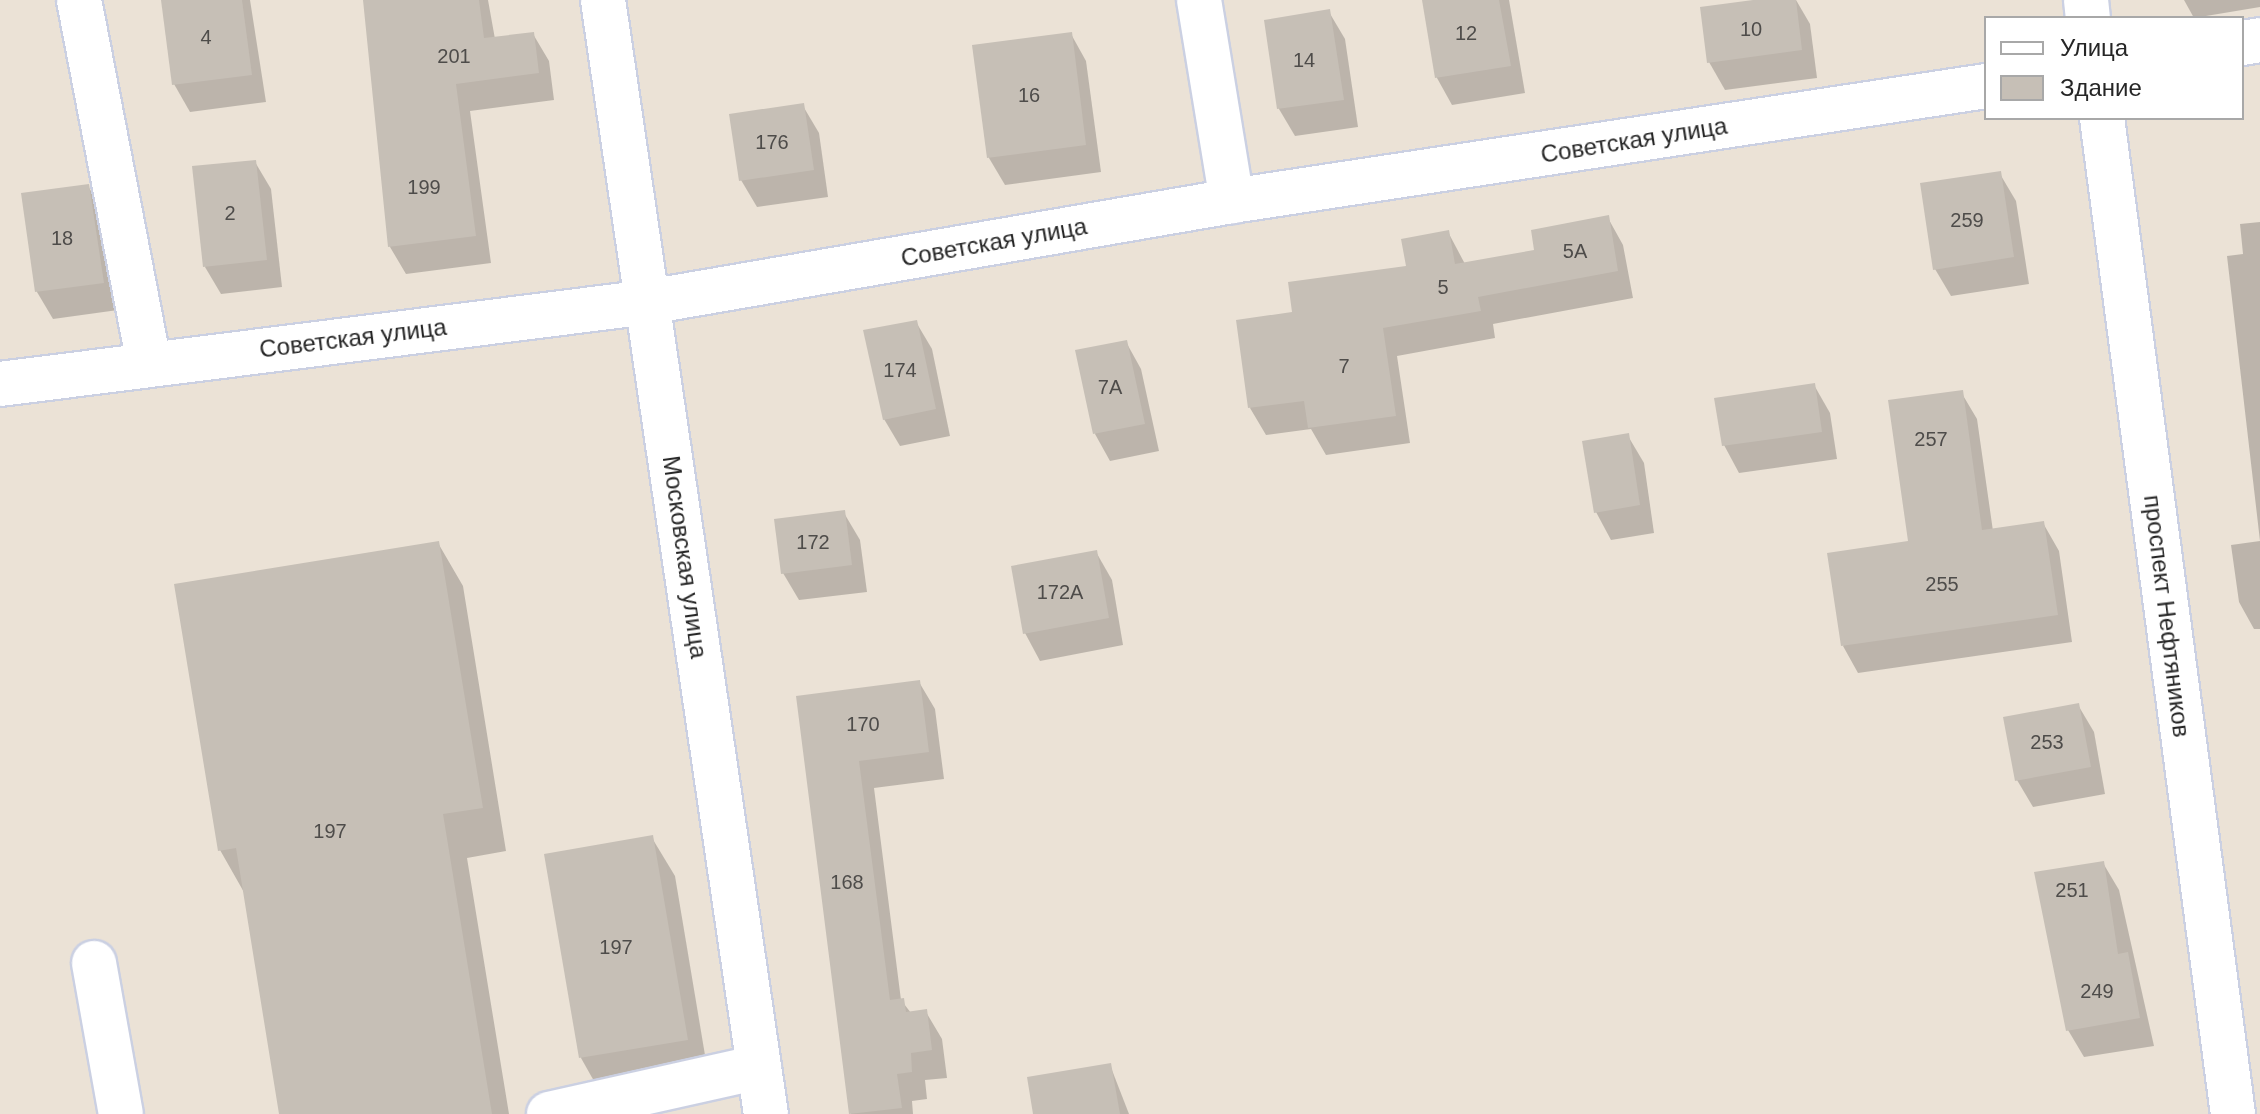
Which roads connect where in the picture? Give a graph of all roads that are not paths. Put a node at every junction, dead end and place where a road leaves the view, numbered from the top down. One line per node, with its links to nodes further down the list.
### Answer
1 (79, 0): 8 (street)
2 (603, 0): 7 (street, Московская улица)
3 (1199, 0): 6 (street)
4 (1984, 86): 6 (street, Советская улица)
5 (2102, 120): 15 (street, проспект Нефтяников)
6 (1232, 201): 7 (street, Советская улица)
7 (648, 302): 8 (street, Советская улица); 11 (street, Московская улица)
8 (149, 363): 9 (street, Советская улица)
9 (0, 384)
10 (94, 963): 12 (street)
11 (759, 1067): 13 (street); 14 (street, Московская улица)
12 (121, 1114)
13 (549, 1114)
14 (766, 1114)
15 (2233, 1114)

